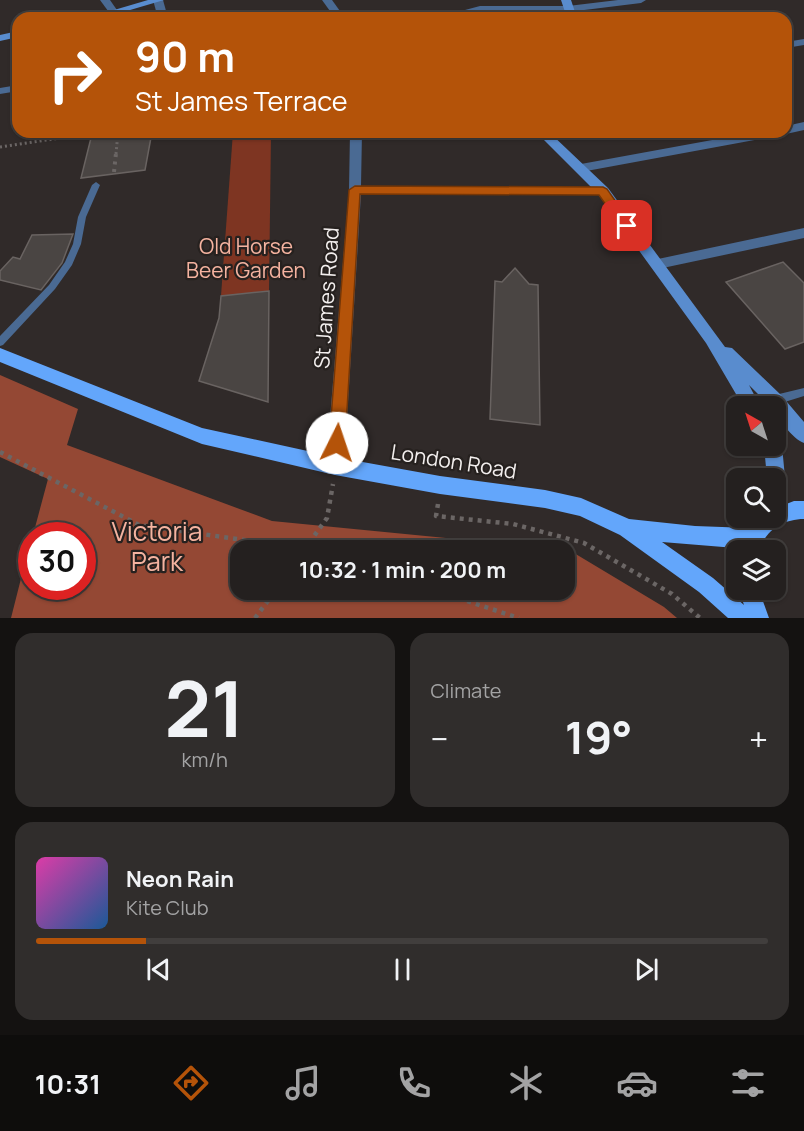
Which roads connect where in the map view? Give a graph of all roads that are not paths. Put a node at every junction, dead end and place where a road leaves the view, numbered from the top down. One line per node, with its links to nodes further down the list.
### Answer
1 (158, 0): 4 (main road)
2 (641, 0): 3 (street)
3 (569, 9): 5 (street)
4 (117, 12)
5 (467, 12)
6 (356, 138): 11 (street, St James Road)
7 (548, 138): 9 (main road)
8 (732, 138): 9 (street)
9 (581, 168): 12 (main road)
10 (96, 185): 16 (lane)
11 (355, 190): 12 (street); 24 (street, St James Road)
12 (603, 191): 14 (main road)
13 (804, 233): 14 (street)
14 (658, 264): 15 (main road)
15 (711, 338): 19 (main road); 20 (main road)
16 (0, 342)
17 (0, 355): 24 (main road, London Road)
18 (804, 392): 21 (lane)
19 (746, 396)
20 (771, 396)
21 (786, 397)
22 (786, 413): 23 (main road)
23 (804, 435)
24 (335, 466): 27 (main road, London Road)
25 (804, 510): 26 (main road, London Road)
26 (786, 513)
27 (627, 528): 29 (main road, London Road); 32 (main road, London Road)
28 (765, 528): 30 (main road, London Road)
29 (726, 540)
30 (754, 540)
31 (753, 600): 33 (main road)
32 (743, 618)
33 (759, 618)

